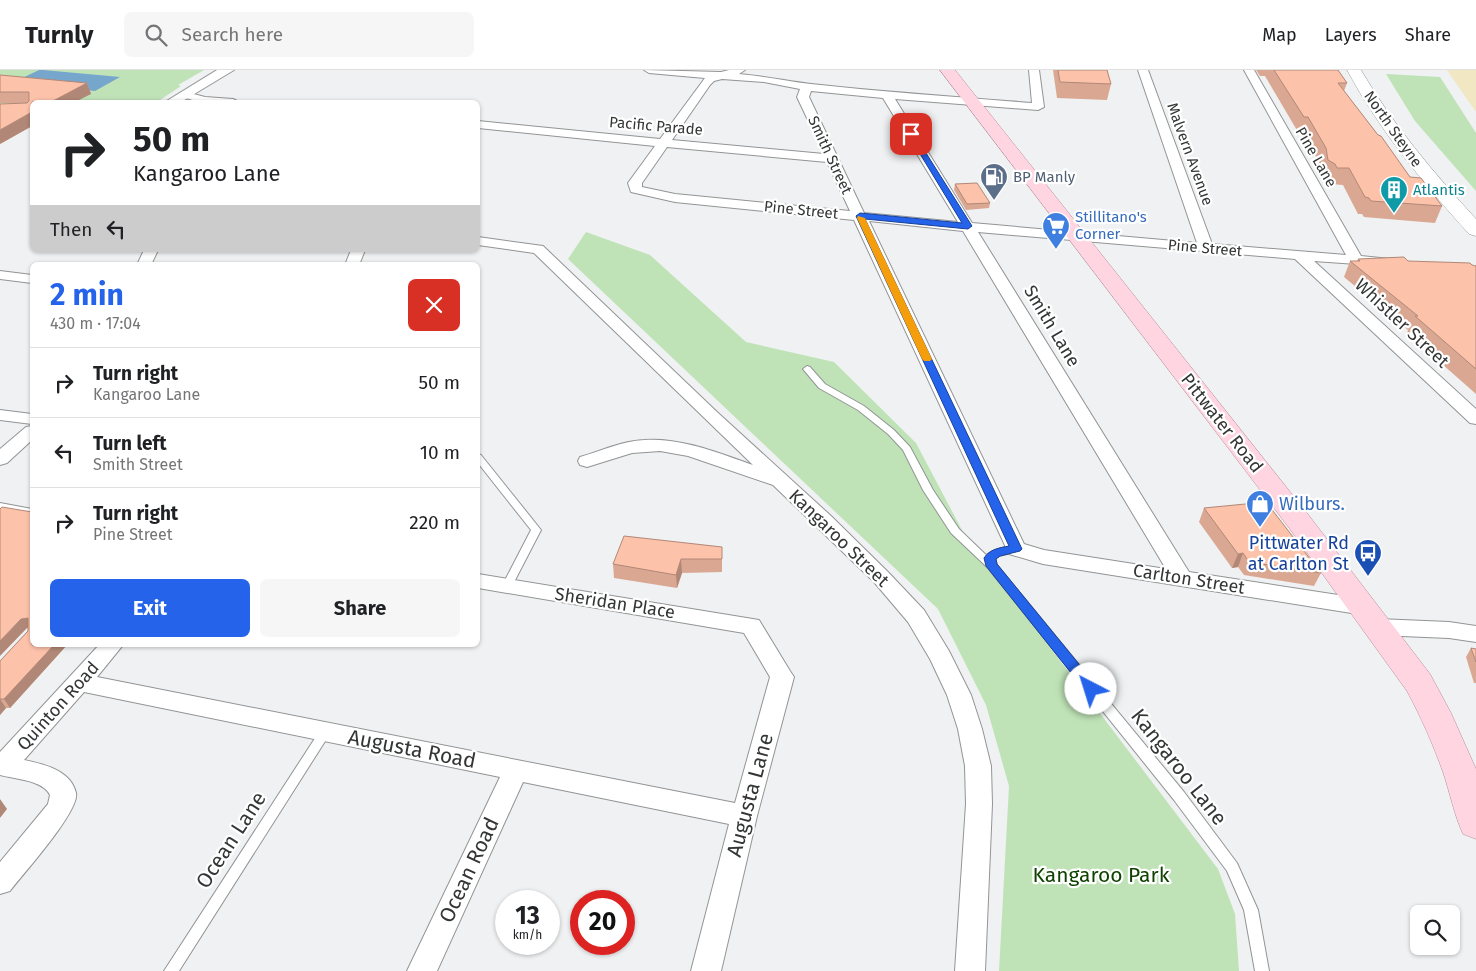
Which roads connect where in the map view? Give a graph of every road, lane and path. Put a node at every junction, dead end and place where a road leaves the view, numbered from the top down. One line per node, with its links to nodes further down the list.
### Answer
1 (213, 70): 14 (street)
2 (226, 70): 12 (street)
3 (649, 70): 10 (street)
4 (740, 70): 10 (street)
5 (947, 70): 17 (main road, Pittwater Road)
6 (1034, 70): 17 (street)
7 (1143, 70): 26 (street, Malvern Avenue)
8 (1248, 70): 28 (street, Pine Lane)
9 (1354, 70): 23 (main road, North Steyne)
10 (722, 75): 11 (street); 19 (street)
11 (808, 87): 13 (street); 20 (street, Smith Street)
12 (186, 94): 15 (street); 16 (street)
13 (887, 96): 17 (street); 22 (street, Smith Lane)
14 (164, 100)
15 (176, 100)
16 (204, 100)
17 (973, 103): 25 (main road, Pittwater Road)
18 (480, 125): 19 (street, Pacific Parade)
19 (664, 143): 20 (street, Pacific Parade); 21 (street, Pine Street)
20 (832, 159): 21 (street, Smith Street)
21 (860, 216): 22 (street, Pine Street); 43 (street, Smith Street)
22 (968, 226): 25 (street, Pine Street); 45 (street, Smith Lane)
23 (1476, 230)
24 (482, 238): 40 (street, Kangaroo Street)
25 (1078, 238): 26 (street, Pine Street); 48 (main road, Pittwater Road)
26 (1206, 248): 27 (street, Pine Street)
27 (1300, 256): 28 (street, Pine Street); 35 (street, Whistler Street)
28 (1356, 260): 29 (street, Pine Street)
29 (1404, 264)
30 (0, 276): 31 (street)
31 (30, 279)
32 (807, 369): 44 (lane, Kangaroo Lane)
33 (0, 415): 34 (street)
34 (30, 419)
35 (1476, 419)
36 (30, 433): 37 (street)
37 (0, 459)
38 (480, 460): 47 (lane)
39 (587, 461): 40 (street)
40 (781, 481): 62 (street, Kangaroo Street)
41 (0, 506): 42 (lane)
42 (30, 512)
43 (1016, 549): 44 (lane); 45 (street, Carlton Street)
44 (992, 566): 63 (lane, Kangaroo Lane)
45 (1182, 578): 48 (street, Carlton Street)
46 (480, 581): 47 (street, Sheridan Place)
47 (507, 586): 49 (street, Sheridan Place)
48 (1371, 617): 50 (street, Carlton Street); 57 (main road, Pittwater Road)
49 (752, 626): 56 (street, Augusta Lane)
50 (1476, 634)
51 (110, 647): 52 (street, Quinton Road)
52 (80, 682): 53 (street, Augusta Road); 54 (street, Quinton Road)
53 (325, 732): 55 (street, Augusta Road); 59 (lane, Ocean Lane)
54 (2, 766): 58 (street, Quinton Road)
55 (516, 769): 56 (street, Augusta Road); 60 (street, Ocean Road)
56 (744, 816): 61 (street, Augusta Lane)
57 (1476, 823)
58 (0, 882)
59 (171, 971)
60 (422, 971)
61 (706, 971)
62 (970, 971)
63 (1262, 971)

